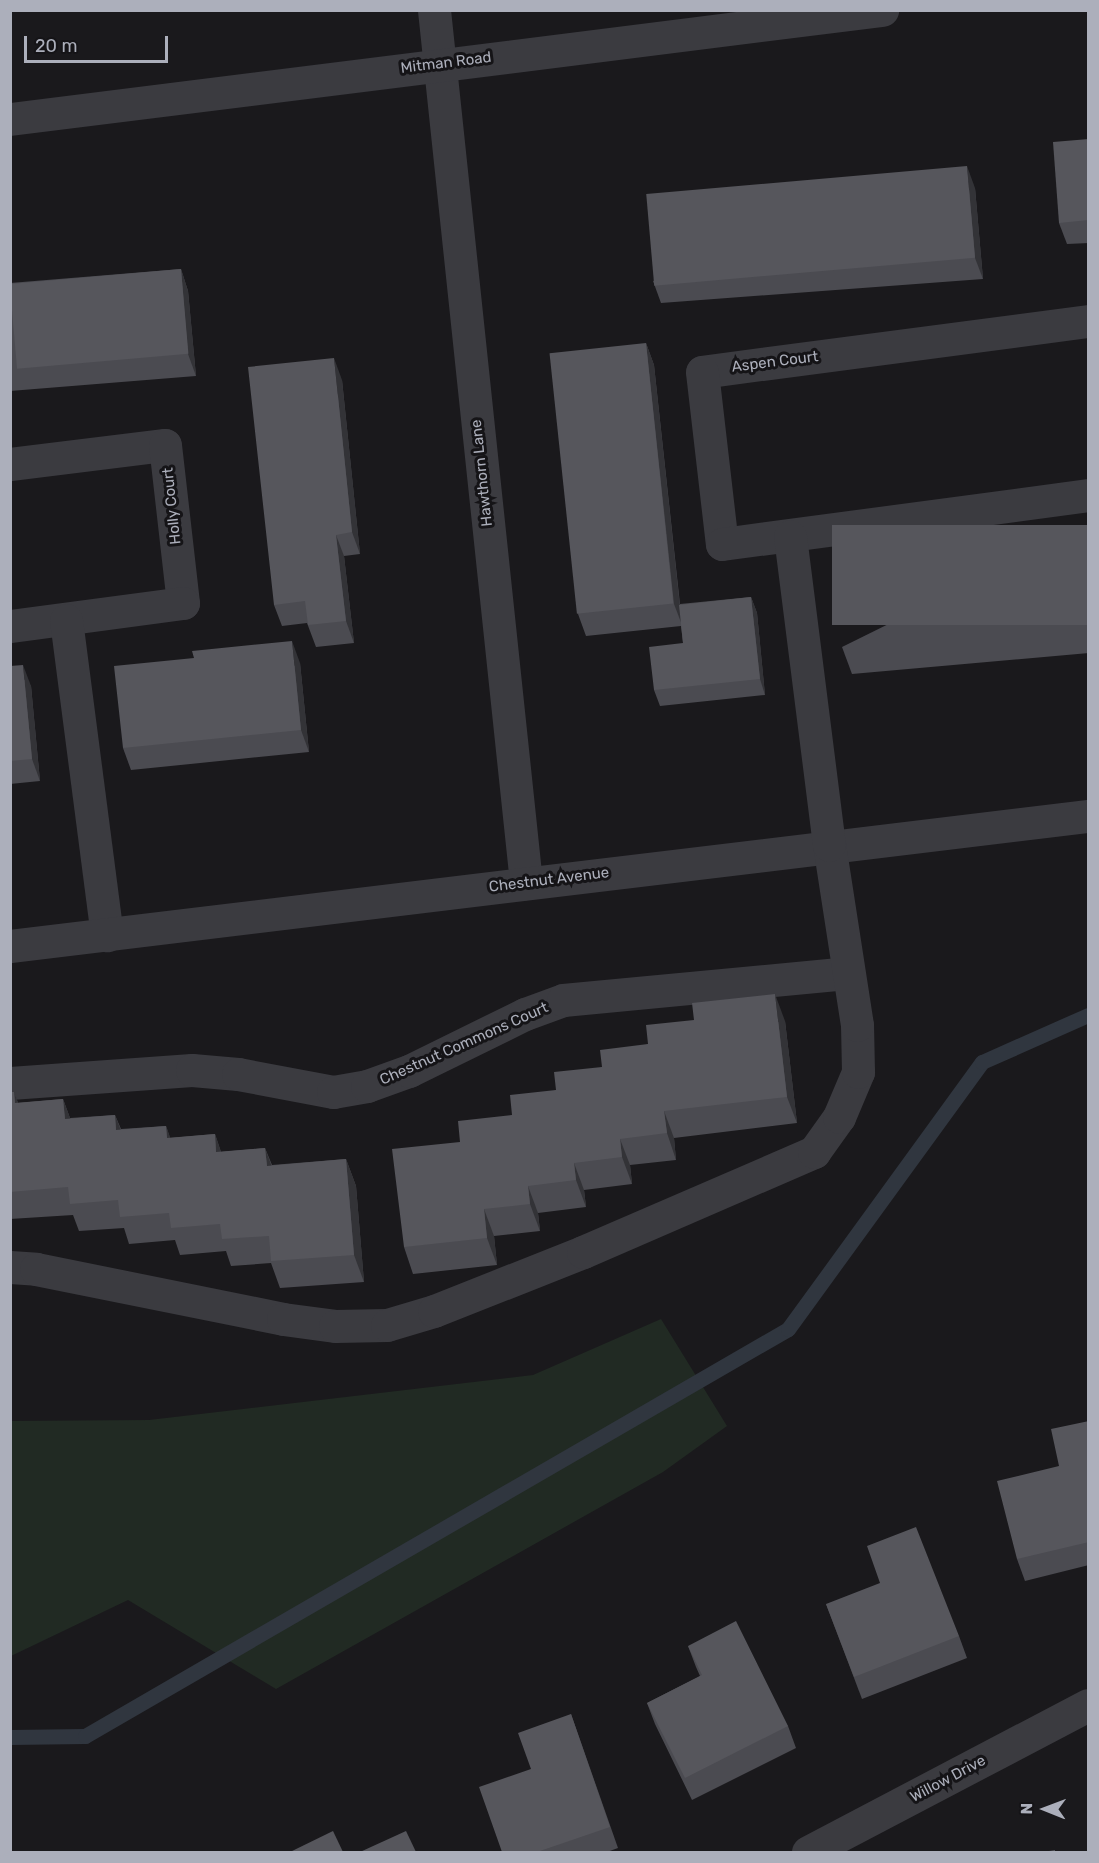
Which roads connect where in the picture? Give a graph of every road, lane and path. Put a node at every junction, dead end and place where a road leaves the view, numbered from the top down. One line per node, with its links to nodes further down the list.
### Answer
1 (434, 10): 3 (street, Hawthorn Lane)
2 (882, 10): 3 (street, Mitman Road)
3 (439, 64): 4 (street, Mitman Road); 13 (street, Hawthorn Lane)
4 (10, 119)
5 (1089, 321): 8 (street, Aspen Court)
6 (10, 464): 9 (street, Holly Court)
7 (1089, 495): 8 (street, Aspen Court)
8 (790, 536): 12 (street)
9 (66, 620): 10 (street, Holly Court); 14 (street)
10 (10, 626)
11 (1089, 816): 12 (street, Chestnut Avenue)
12 (829, 845): 13 (street, Chestnut Avenue); 16 (street)
13 (526, 883): 14 (street, Chestnut Avenue)
14 (107, 934): 15 (street, Chestnut Avenue)
15 (10, 946)
16 (848, 973): 17 (street, Chestnut Commons Court); 18 (street)
17 (10, 1083)
18 (10, 1267)
19 (1089, 1705): 20 (street, Willow Drive)
20 (808, 1852)

